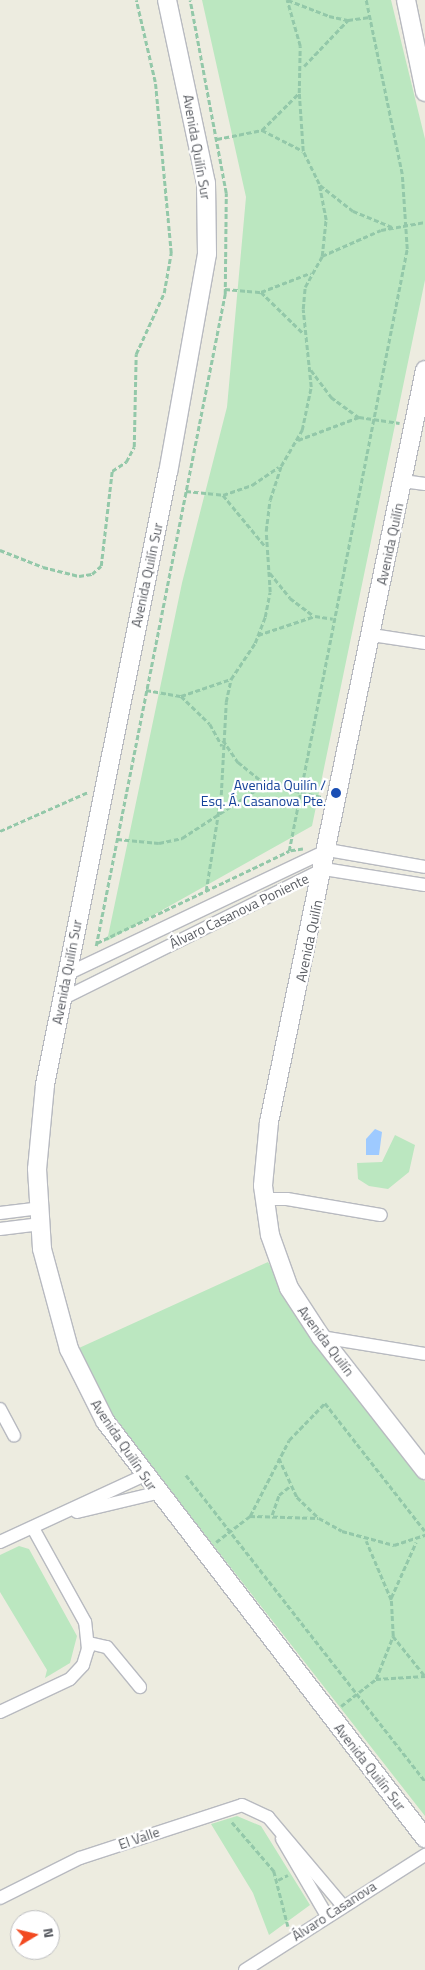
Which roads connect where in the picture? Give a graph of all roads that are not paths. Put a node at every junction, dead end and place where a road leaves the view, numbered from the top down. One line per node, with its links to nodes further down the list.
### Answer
1 (406, 0): 3 (street)
2 (170, 4): 14 (street, Avenida Quilín Sur)
3 (425, 92)
4 (425, 370): 5 (street, Avenida Quilín)
5 (422, 398): 6 (street, Avenida Quilín)
6 (403, 481): 7 (street); 8 (street, Avenida Quilín)
7 (425, 484)
8 (372, 634): 9 (street); 10 (street, Avenida Quilín)
9 (425, 643)
10 (328, 850): 11 (street); 12 (street, Avenida Quilín); 14 (street, Álvaro Casanova Poniente)
11 (425, 867)
12 (324, 869): 13 (street, Álvaro Casanova Poniente); 15 (street, Álvaro Casanova Poniente); 16 (street, Avenida Quilín)
13 (425, 885)
14 (67, 974): 15 (street, Avenida Quilín Sur)
15 (62, 999): 19 (street, Avenida Quilín Sur)
16 (264, 1199): 18 (street); 21 (street, Avenida Quilín)
17 (0, 1213): 19 (street)
18 (381, 1215)
19 (38, 1216): 20 (street); 26 (street, Avenida Quilín Sur)
20 (0, 1229)
21 (321, 1337): 22 (street); 25 (street, Avenida Quilín)
22 (425, 1354)
23 (0, 1409): 24 (street)
24 (14, 1435)
25 (425, 1470)
26 (143, 1476): 27 (street, Avenida Quilín Sur); 28 (street)
27 (156, 1493): 28 (street); 35 (street, Avenida Quilín Sur)
28 (70, 1513): 29 (street)
29 (33, 1528): 30 (street); 31 (street)
30 (0, 1542)
31 (89, 1643): 32 (street); 33 (street)
32 (140, 1687)
33 (0, 1712)
34 (277, 1828): 37 (street, El Valle); 38 (street, El Valle); 39 (street, El Valle)
35 (425, 1838)
36 (425, 1855): 38 (street, Álvaro Casanova)
37 (0, 1898)
38 (343, 1906): 39 (street, Álvaro Casanova)
39 (327, 1916): 40 (street, Álvaro Casanova)
40 (245, 1970)

